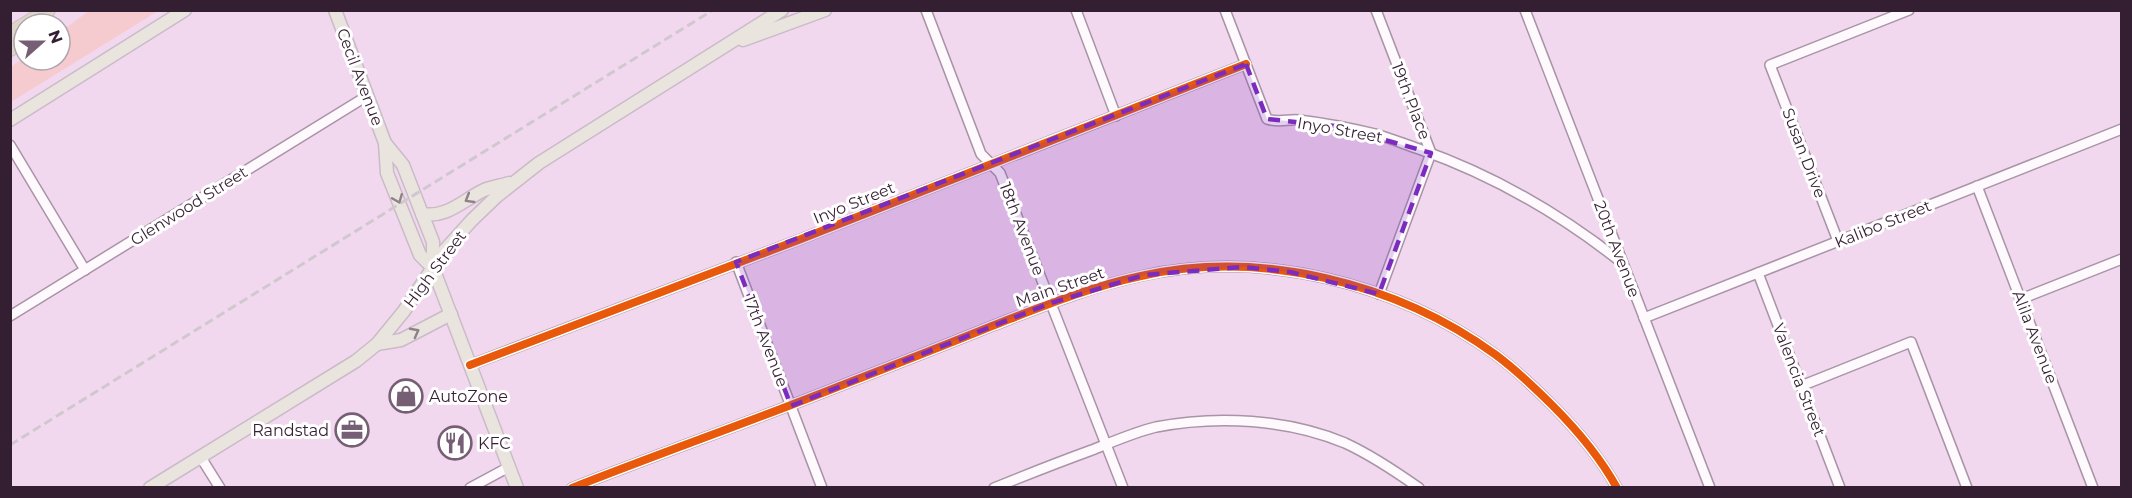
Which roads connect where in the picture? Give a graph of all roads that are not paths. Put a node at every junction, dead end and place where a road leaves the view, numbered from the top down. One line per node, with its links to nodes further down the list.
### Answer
1 (185, 10): 15 (main road)
2 (335, 10): 13 (main road, Cecil Avenue)
3 (782, 10): 11 (main road, High Street)
4 (825, 10): 11 (main road)
5 (926, 10): 20 (street, 18th Avenue)
6 (1076, 10): 14 (street)
7 (1226, 10): 12 (street)
8 (1376, 10): 19 (street, 19th Place)
9 (1525, 10): 27 (street, 20th Avenue)
10 (1909, 10): 24 (street, Susan Drive)
11 (725, 46): 21 (main road, High Street)
12 (1246, 64): 14 (street, Inyo Street); 19 (street, Inyo Street)
13 (367, 96): 17 (main road, Cecil Avenue); 29 (street, Glenwood Street)
14 (1116, 116): 20 (street, Inyo Street)
15 (10, 120)
16 (2121, 129): 22 (street, Kalibo Street)
17 (385, 143): 23 (main road, Cecil Avenue); 28 (main road, Cecil Avenue, one-way to 28)
18 (10, 145): 29 (street)
19 (1431, 153): 27 (street, Inyo Street); 31 (street, 19th Place)
20 (990, 164): 26 (street, Inyo Street); 33 (street, 18th Avenue)
21 (516, 181): 23 (main road, one-way to 23); 28 (main road, High Street)
22 (1977, 186): 24 (street, Kalibo Street); 32 (street, Alila Avenue)
23 (422, 214): 28 (main road, Cecil Avenue)
24 (1838, 241): 30 (street, Kalibo Street)
25 (2121, 259): 32 (street)
26 (736, 262): 38 (street, Inyo Street); 40 (street, 17th Avenue)
27 (1623, 264): 36 (street, 20th Avenue)
28 (433, 268): 34 (main road, Cecil Avenue); 37 (main road, High Street)
29 (85, 270): 35 (street, Glenwood Street)
30 (1758, 273): 36 (street, Kalibo Street); 39 (street, Valencia Street)
31 (1379, 294): 33 (street, Main Street); 53 (street, Main Street)
32 (2021, 299): 57 (street, Alila Avenue)
33 (1052, 303): 40 (street, Main Street); 41 (street, 18th Avenue)
34 (451, 314): 37 (main road, one-way to 34); 38 (main road, Cecil Avenue)
35 (10, 316)
36 (1644, 318): 54 (street, 20th Avenue)
37 (377, 344): 42 (main road, High Street)
38 (470, 365): 43 (main road, Cecil Avenue)
39 (1801, 386): 55 (street, Valencia Street); 56 (street)
40 (790, 406): 48 (street, Main Street); 49 (street, 17th Avenue)
41 (1106, 444): 50 (street); 51 (street, 18th Avenue); 52 (street)
42 (200, 456): 44 (main road, High Street); 45 (street)
43 (509, 466): 46 (street); 47 (main road, Cecil Avenue)
44 (150, 488)
45 (220, 488)
46 (470, 488)
47 (517, 488)
48 (572, 488)
49 (822, 488)
50 (994, 488)
51 (1123, 488)
52 (1419, 488)
53 (1617, 488)
54 (1710, 488)
55 (1840, 488)
56 (1967, 488)
57 (2093, 488)

